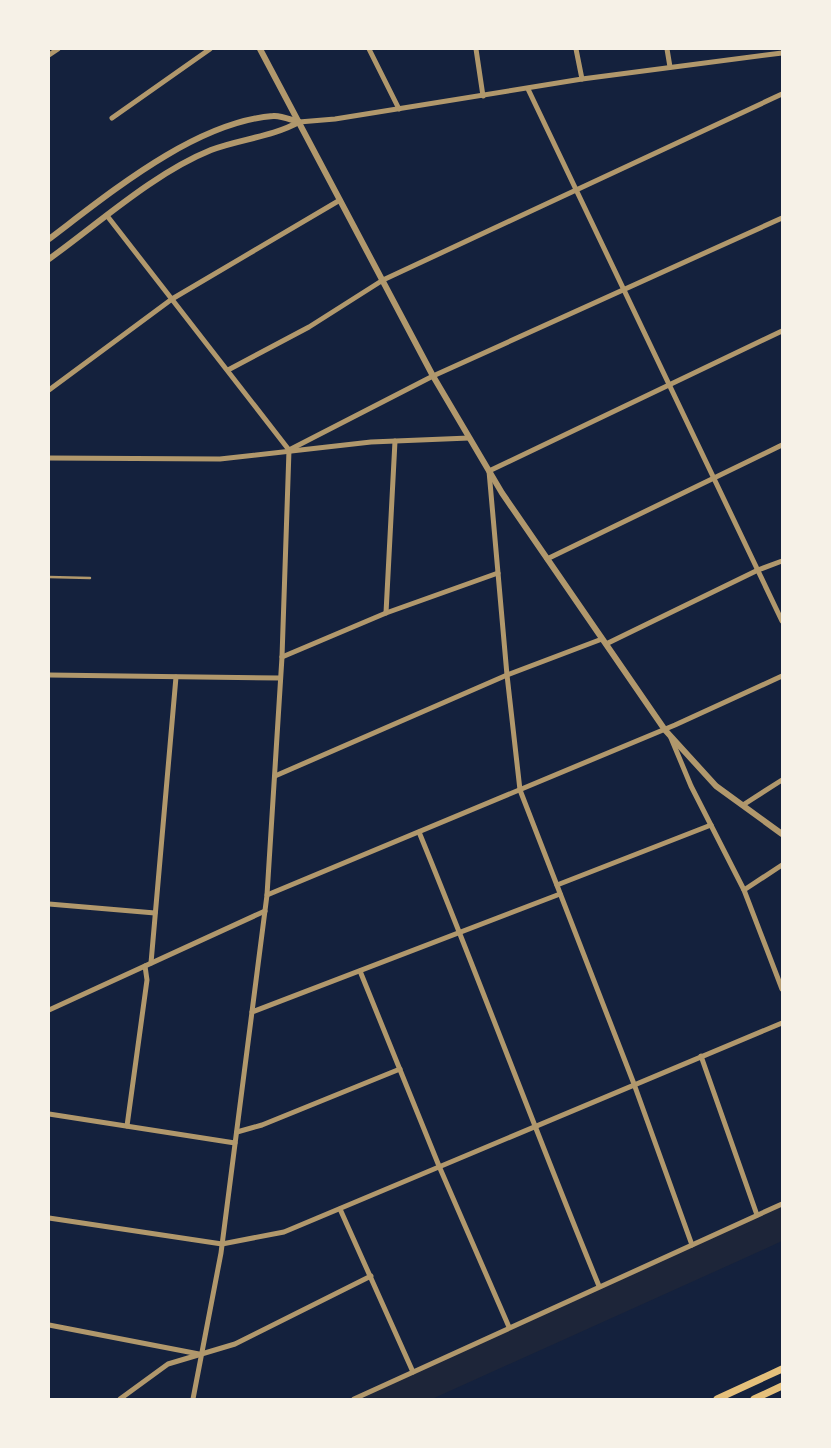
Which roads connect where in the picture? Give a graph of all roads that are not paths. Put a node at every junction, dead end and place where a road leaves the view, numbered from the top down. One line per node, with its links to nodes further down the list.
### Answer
1 (58, 49): 9 (street)
2 (210, 49): 16 (street)
3 (260, 49): 17 (street)
4 (369, 49): 15 (street)
5 (476, 49): 14 (street)
6 (576, 49): 11 (street)
7 (667, 49): 10 (street)
8 (782, 53): 10 (street)
9 (49, 56)
10 (670, 67): 11 (street)
11 (582, 79): 12 (street)
12 (528, 89): 14 (street); 18 (street)
13 (782, 94): 18 (street)
14 (483, 96): 15 (street)
15 (398, 109): 17 (street)
16 (112, 118)
17 (299, 122): 19 (street); 20 (street); 22 (street)
18 (576, 190): 24 (street); 25 (street)
19 (340, 200): 24 (street); 26 (street)
20 (108, 217): 23 (street); 26 (street)
21 (782, 218): 25 (street)
22 (49, 239)
23 (49, 259)
24 (383, 280): 28 (street); 29 (street)
25 (624, 290): 29 (street); 30 (street)
26 (172, 299): 28 (street); 31 (street)
27 (782, 330): 30 (street)
28 (228, 370): 35 (street)
29 (433, 376): 32 (street); 35 (street)
30 (670, 385): 37 (street); 38 (street)
31 (49, 390)
32 (469, 438): 33 (street); 37 (street)
33 (395, 441): 35 (street); 45 (street)
34 (782, 445): 38 (street)
35 (290, 450): 36 (street); 48 (street)
36 (49, 458)
37 (489, 471): 39 (street); 42 (street)
38 (714, 478): 39 (street); 41 (street)
39 (547, 559): 47 (street)
40 (782, 561): 41 (street)
41 (758, 570): 46 (street); 47 (street)
42 (498, 574): 45 (street); 50 (street)
43 (49, 577): 44 (lane)
44 (90, 578)
45 (386, 613): 48 (street)
46 (782, 621)
47 (604, 642): 50 (street); 54 (street)
48 (282, 657): 53 (street)
49 (49, 675): 52 (street)
50 (506, 675): 56 (street); 58 (street)
51 (782, 676): 54 (street)
52 (176, 677): 53 (street); 70 (street)
53 (280, 678): 56 (street)
54 (665, 730): 55 (street); 58 (street)
55 (670, 736): 59 (street); 60 (street)
56 (274, 776): 67 (street)
57 (782, 780): 59 (street)
58 (520, 790): 61 (street); 64 (street)
59 (743, 805): 62 (street)
60 (711, 825): 64 (street); 65 (street)
61 (419, 832): 67 (street); 71 (street)
62 (782, 834)
63 (782, 865): 65 (street)
64 (557, 885): 66 (street)
65 (744, 890): 74 (street)
66 (560, 894): 71 (street); 80 (street)
67 (267, 895): 69 (street)
68 (49, 904): 70 (street)
69 (265, 911): 72 (street); 76 (street)
70 (155, 913): 72 (street)
71 (460, 932): 73 (street); 83 (street)
72 (148, 965): 75 (street); 82 (street)
73 (360, 972): 76 (street); 79 (street)
74 (782, 989)
75 (49, 1010)
76 (252, 1012): 84 (street)
77 (782, 1023): 78 (street)
78 (701, 1056): 80 (street); 89 (street)
79 (400, 1069): 84 (street); 86 (street)
80 (634, 1084): 83 (street); 92 (street)
81 (49, 1114): 82 (street)
82 (127, 1126): 85 (street)
83 (534, 1126): 86 (street); 94 (street)
84 (237, 1132): 85 (street)
85 (235, 1143): 91 (street)
86 (439, 1166): 88 (street); 96 (street)
87 (782, 1204): 89 (street)
88 (340, 1209): 91 (street); 93 (street)
89 (756, 1216): 92 (street)
90 (49, 1218): 91 (street)
91 (222, 1244): 97 (street)
92 (692, 1245): 94 (street)
93 (371, 1276): 97 (street); 99 (street)
94 (599, 1286): 96 (street)
95 (49, 1325): 97 (street)
96 (509, 1327): 99 (street)
97 (202, 1355): 101 (street); 102 (street)
98 (782, 1369): 104 (main road)
99 (413, 1372): 103 (street)
100 (782, 1386): 105 (main road)
101 (120, 1399)
102 (193, 1399)
103 (354, 1399)
104 (717, 1399)
105 (754, 1399)

